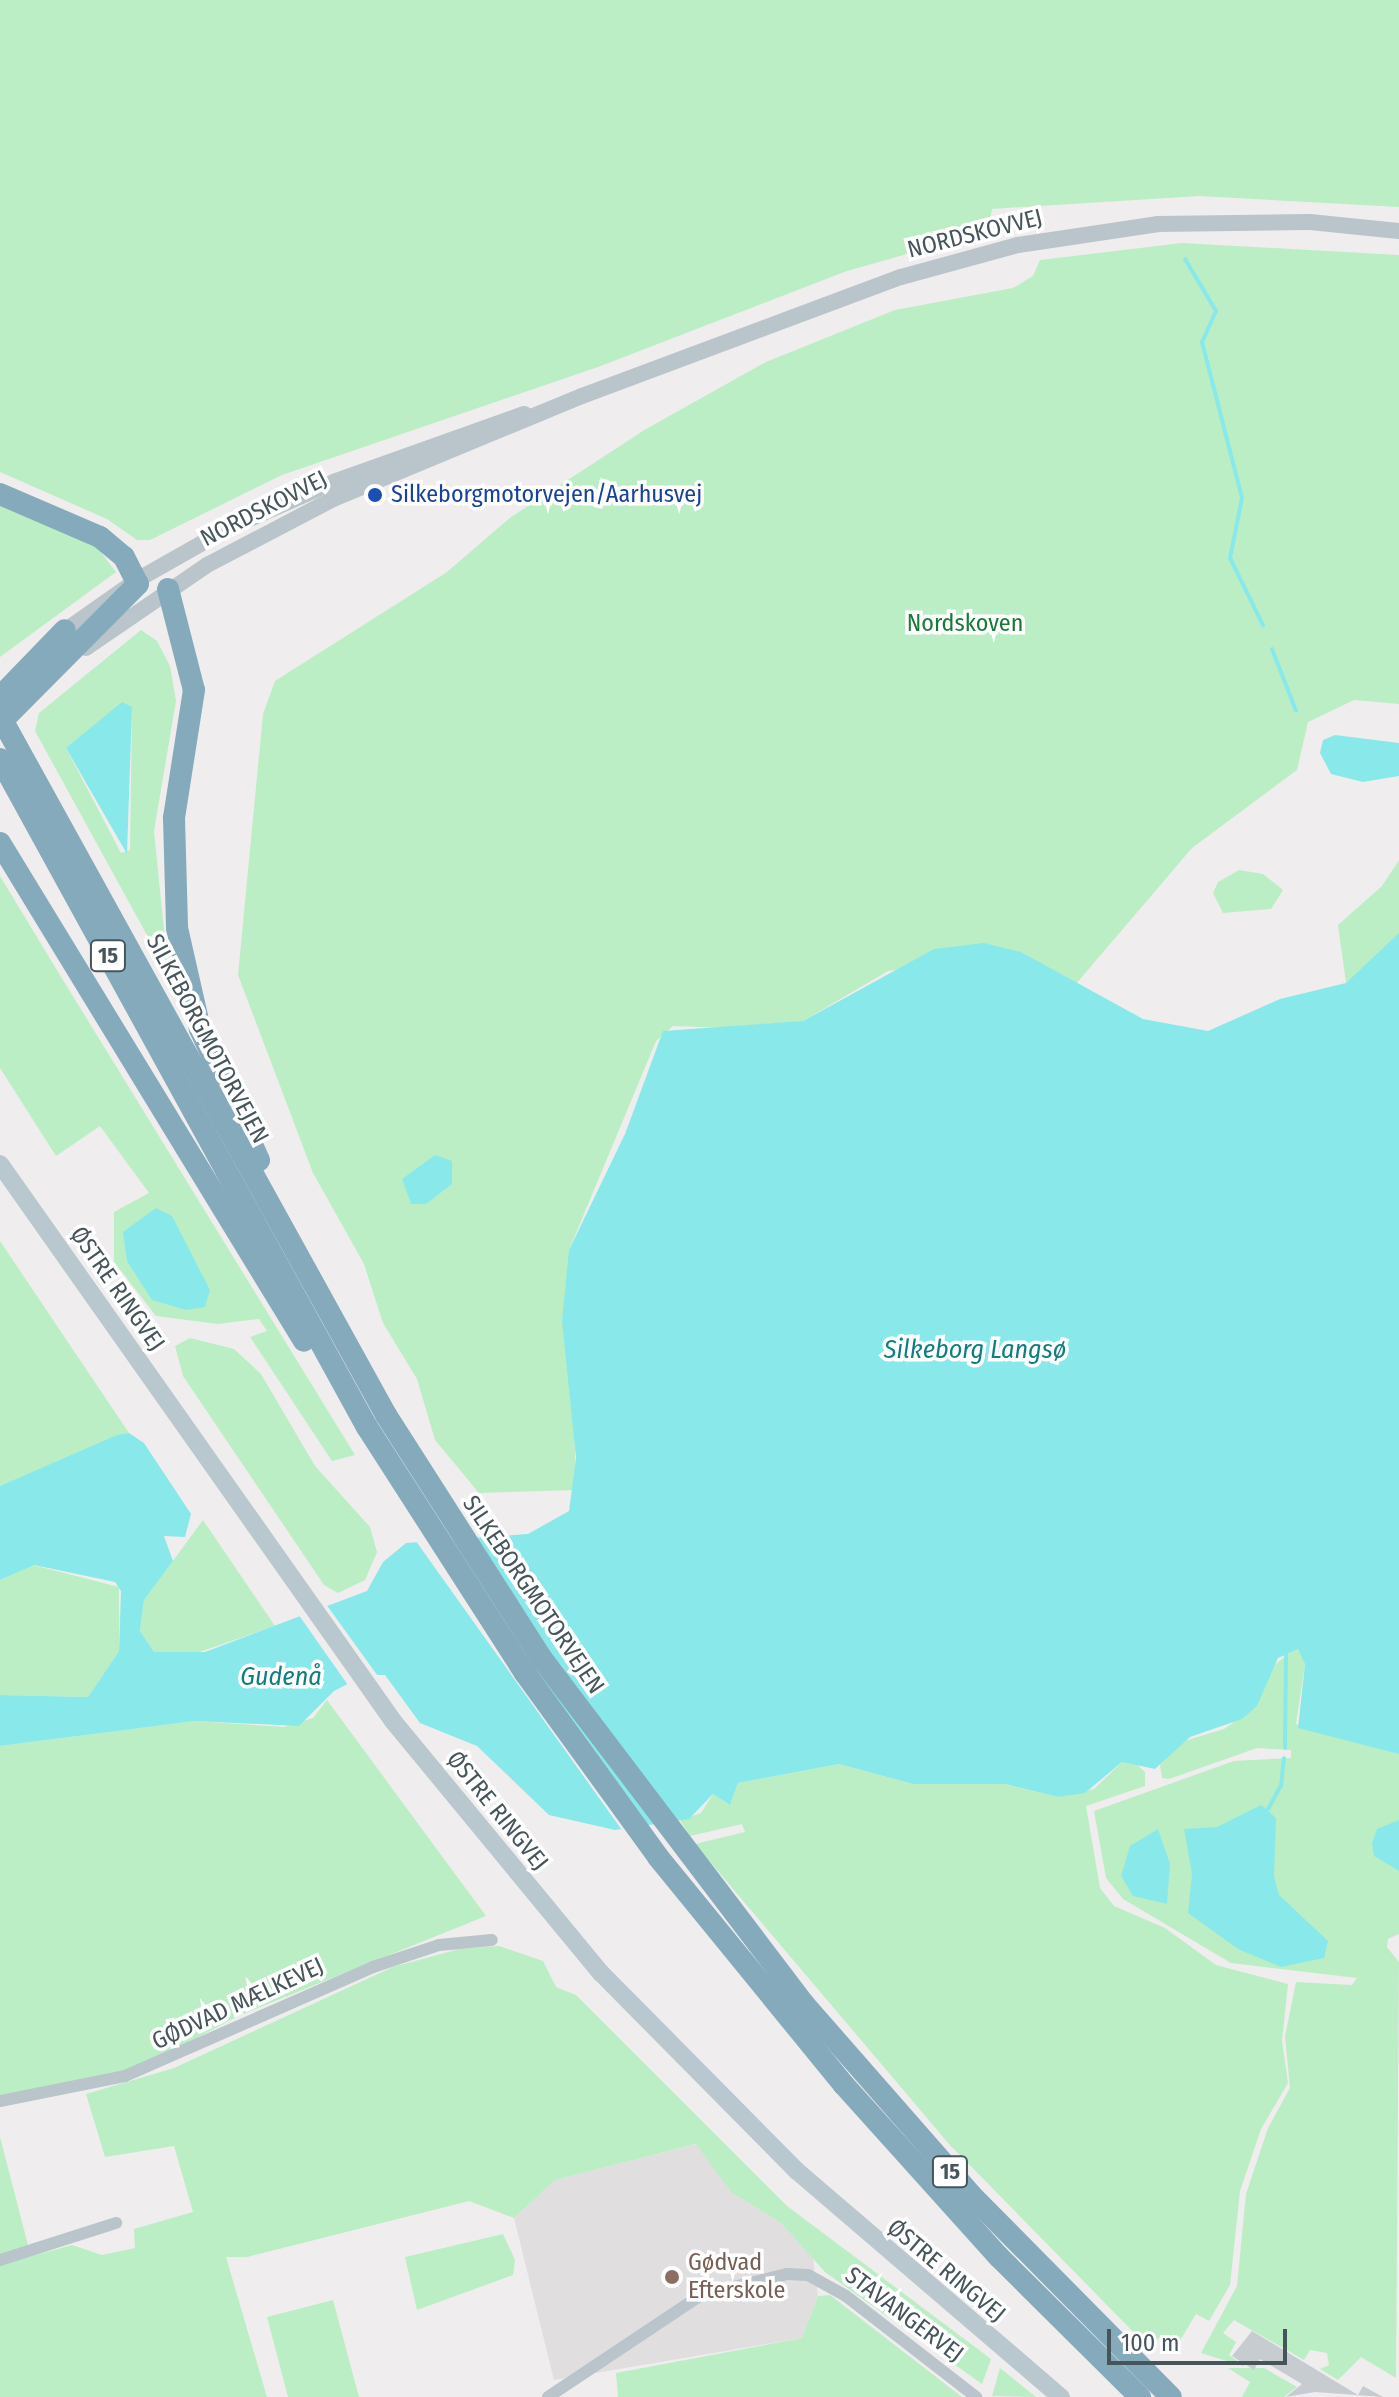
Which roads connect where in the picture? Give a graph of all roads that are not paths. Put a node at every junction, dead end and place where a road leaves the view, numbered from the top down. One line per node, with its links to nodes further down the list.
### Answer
1 (1399, 231): 2 (street, NORDSKOVVEJ)
2 (582, 396): 4 (street, NORDSKOVVEJ); 5 (street, NORDSKOVVEJ)
3 (0, 494): 5 (highway)
4 (168, 589): 5 (street, NORDSKOVVEJ); 7 (highway)
5 (134, 592): 6 (street, NORDSKOVVEJ); 7 (highway); 8 (highway)
6 (65, 630): 8 (highway)
7 (185, 653): 14 (highway)
8 (30, 677): 9 (street); 10 (highway)
9 (0, 684)
10 (1, 714): 14 (highway, SILKEBORGMOTORVEJEN / 15)
11 (0, 759): 15 (highway, SILKEBORGMOTORVEJEN / 15)
12 (0, 843): 15 (highway)
13 (0, 1164): 23 (main road, ØSTRE RINGVEJ)
14 (363, 1373): 15 (highway, SILKEBORGMOTORVEJEN / 15)
15 (370, 1425): 16 (highway, SILKEBORGMOTORVEJEN / 15); 16 (highway, SILKEBORGMOTORVEJEN / 15)
16 (736, 1939): 24 (highway, SILKEBORGMOTORVEJEN / 15); 25 (highway, SILKEBORGMOTORVEJEN / 15)
17 (492, 1940): 18 (street, GØDVAD MÆLKEVEJ)
18 (0, 2101)
19 (116, 2223): 20 (street)
20 (0, 2260)
21 (548, 2397): 22 (street, STAVANGERVEJ)
22 (976, 2397)
23 (1061, 2397)
24 (1140, 2397)
25 (1171, 2397)

